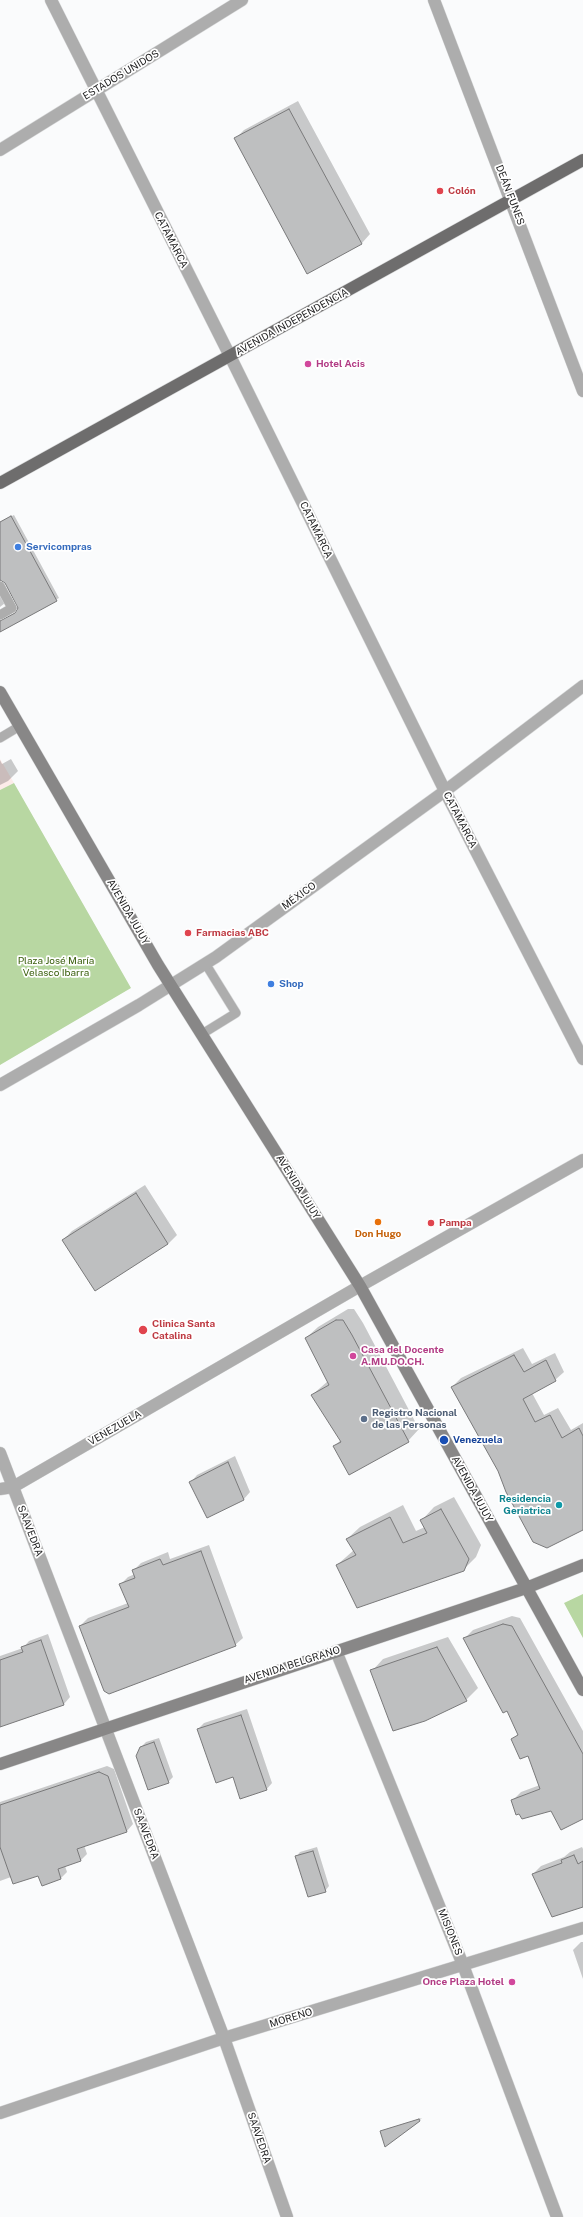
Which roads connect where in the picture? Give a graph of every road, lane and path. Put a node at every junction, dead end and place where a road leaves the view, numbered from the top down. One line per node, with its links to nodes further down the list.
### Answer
1 (51, 0): 4 (street, CATAMARCA)
2 (242, 0): 4 (street, ESTADOS UNIDOS)
3 (434, 0): 7 (street, DEÁN FUNES)
4 (96, 90): 5 (street, ESTADOS UNIDOS); 8 (street, CATAMARCA)
5 (0, 150)
6 (583, 160): 7 (main road, AVENIDA INDEPENDENCIA)
7 (512, 200): 8 (main road, AVENIDA INDEPENDENCIA); 9 (street, DEÁN FUNES)
8 (230, 356): 10 (main road, AVENIDA INDEPENDENCIA); 17 (street, CATAMARCA)
9 (583, 391)
10 (0, 483)
11 (0, 586): 12 (lane)
12 (0, 615)
13 (583, 686): 17 (street, MÉXICO)
14 (0, 692): 15 (main road, AVENIDA JUJUY)
15 (20, 726): 16 (lane); 19 (main road, AVENIDA JUJUY)
16 (0, 738)
17 (445, 791): 18 (street, MÉXICO); 21 (street, CATAMARCA)
18 (205, 964): 19 (street, MÉXICO); 20 (lane)
19 (171, 985): 20 (main road, AVENIDA JUJUY); 22 (street, MÉXICO)
20 (202, 1034): 24 (main road, AVENIDA JUJUY)
21 (583, 1059)
22 (0, 1085)
23 (583, 1160): 24 (street, VENEZUELA)
24 (360, 1286): 26 (street, VENEZUELA); 29 (main road, AVENIDA JUJUY)
25 (0, 1453): 26 (street, SAAVEDRA)
26 (13, 1487): 27 (street, VENEZUELA); 32 (street, SAAVEDRA)
27 (0, 1490)
28 (583, 1565): 29 (main road, AVENIDA BELGRANO)
29 (526, 1588): 30 (main road, AVENIDA BELGRANO); 31 (main road, AVENIDA JUJUY)
30 (336, 1651): 32 (main road, AVENIDA BELGRANO); 35 (street, MISIONES)
31 (583, 1690)
32 (106, 1728): 33 (main road, AVENIDA BELGRANO); 36 (street, SAAVEDRA)
33 (0, 1764)
34 (583, 1928): 35 (street, MORENO)
35 (463, 1964): 36 (street, MORENO); 39 (street, MISIONES)
36 (224, 2038): 37 (street, MORENO); 38 (street, SAAVEDRA)
37 (0, 2113)
38 (286, 2217)
39 (556, 2217)

